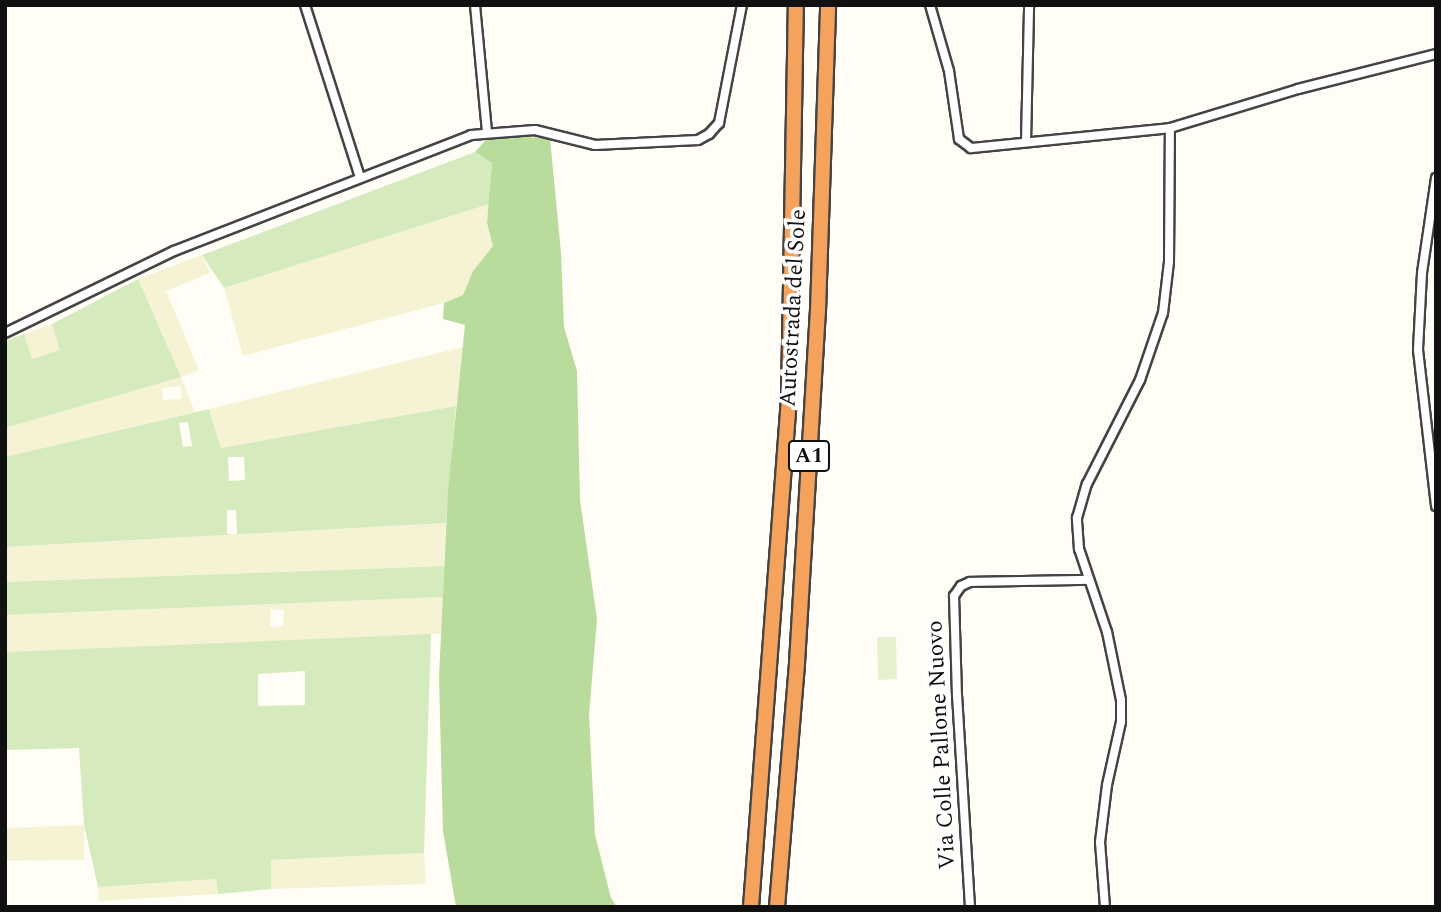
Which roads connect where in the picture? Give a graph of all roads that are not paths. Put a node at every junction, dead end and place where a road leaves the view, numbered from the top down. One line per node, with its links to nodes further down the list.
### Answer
1 (305, 5): 12 (street)
2 (475, 5): 10 (street)
3 (742, 5): 10 (street)
4 (796, 5): 17 (highway, Autostrada del Sole / A1)
5 (828, 5): 18 (highway, Autostrada del Sole / A1)
6 (930, 5): 11 (street)
7 (1029, 5): 11 (street)
8 (1436, 54): 9 (street)
9 (1170, 128): 11 (street); 16 (street)
10 (487, 132): 12 (street)
11 (1026, 142)
12 (360, 177): 14 (street)
13 (1436, 178): 15 (street)
14 (5, 333)
15 (1436, 506)
16 (1088, 580): 19 (street, Via Colle Pallone Nuovo); 20 (street)
17 (751, 907)
18 (777, 907)
19 (970, 907)
20 (1105, 907)

